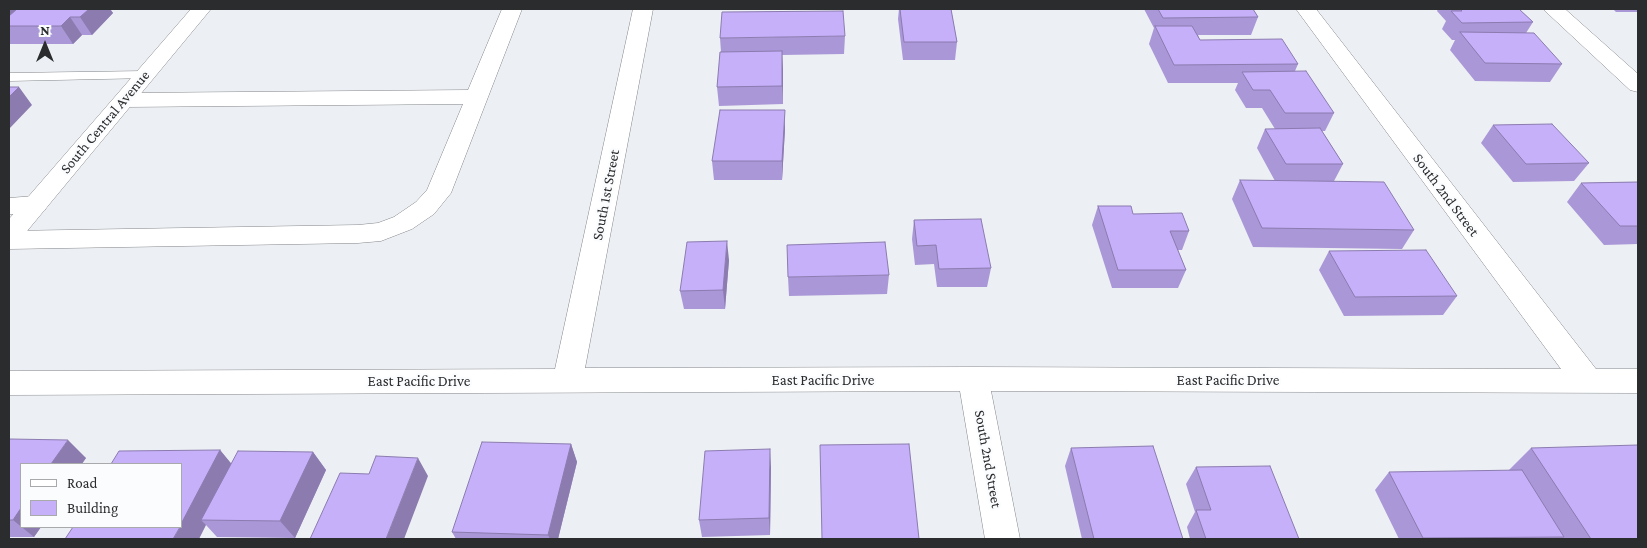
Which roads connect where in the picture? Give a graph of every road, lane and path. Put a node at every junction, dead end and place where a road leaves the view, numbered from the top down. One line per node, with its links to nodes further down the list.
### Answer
1 (201, 9): 6 (street, South Central Avenue)
2 (512, 9): 9 (street)
3 (644, 9): 16 (street, South 1st Street)
4 (1306, 9): 17 (street, South 2nd Street)
5 (1553, 9): 8 (street)
6 (145, 75): 7 (lane); 10 (street, South Central Avenue)
7 (9, 77)
8 (1638, 85)
9 (476, 97): 10 (street); 14 (street)
10 (125, 100): 11 (street, South Central Avenue)
11 (35, 205): 12 (street); 13 (street, South Central Avenue)
12 (9, 206)
13 (9, 236)
14 (9, 240)
15 (974, 379): 16 (street, East Pacific Drive); 17 (street, East Pacific Drive); 20 (street, South 2nd Street)
16 (568, 380): 19 (street, East Pacific Drive)
17 (1587, 380): 18 (street, East Pacific Drive)
18 (1638, 381)
19 (9, 383)
20 (1002, 539)

